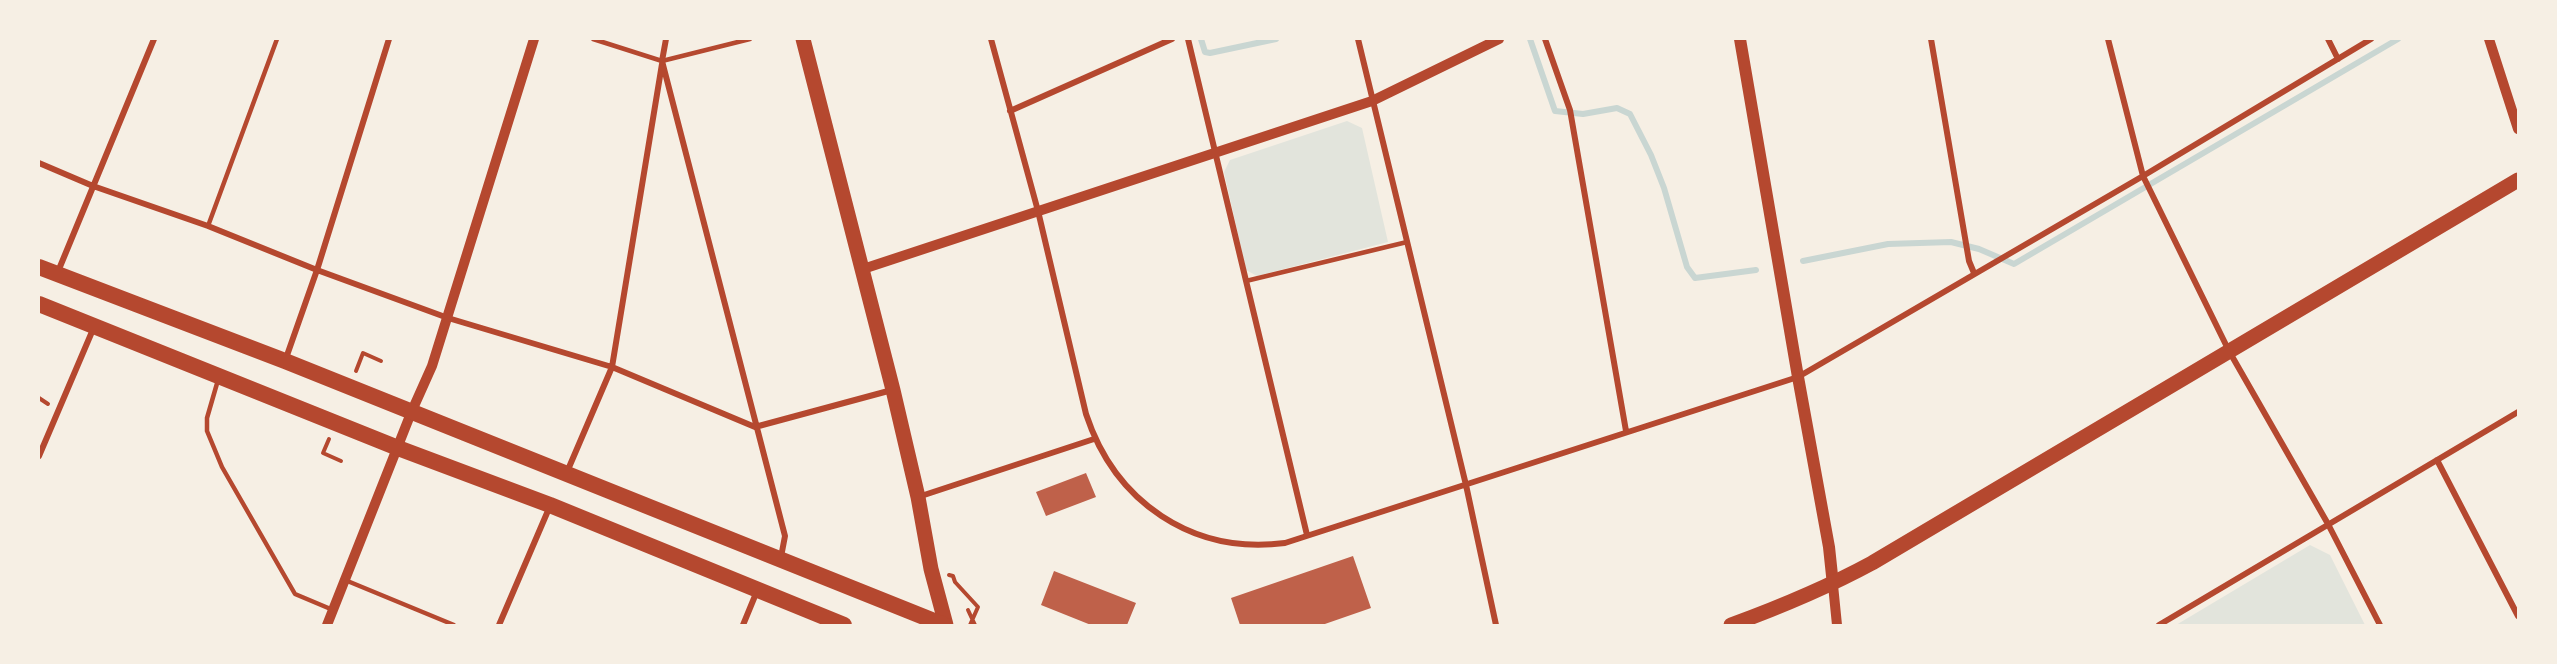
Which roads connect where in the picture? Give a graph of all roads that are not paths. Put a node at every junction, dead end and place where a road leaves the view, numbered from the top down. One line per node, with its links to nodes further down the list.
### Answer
1 (154, 39): 30 (street)
2 (277, 39): 32 (lane)
3 (389, 39): 36 (street)
4 (534, 39): 41 (street)
5 (593, 39): 22 (lane)
6 (666, 39): 22 (street)
7 (750, 39): 22 (lane)
8 (803, 39): 35 (main road)
9 (991, 39): 24 (street)
10 (1172, 39): 24 (street)
11 (1188, 39): 26 (street)
12 (1358, 39): 23 (street)
13 (1499, 39): 23 (street)
14 (1545, 39): 52 (street)
15 (1740, 39): 47 (main road)
16 (1931, 39): 37 (street)
17 (2108, 39): 28 (street)
18 (2328, 39): 21 (street)
19 (2371, 39): 21 (street)
20 (2489, 39): 25 (street)
21 (2338, 59): 28 (street)
22 (662, 61): 45 (street); 51 (street)
23 (1372, 101): 26 (street); 33 (street)
24 (1010, 111): 31 (street)
25 (2518, 129)
26 (1214, 152): 31 (street); 39 (street)
27 (39, 163): 30 (street)
28 (2142, 176): 37 (street); 43 (street)
29 (2518, 180): 43 (main road)
30 (93, 186): 32 (street); 38 (street)
31 (1038, 211): 35 (street); 53 (street)
32 (208, 226): 36 (street)
33 (1407, 242): 39 (lane); 58 (street)
34 (39, 267): 38 (highway)
35 (863, 269): 48 (main road)
36 (317, 270): 41 (street); 44 (street)
37 (1974, 273): 47 (street)
38 (56, 274): 44 (highway)
39 (1246, 281): 62 (street)
40 (39, 304): 42 (highway)
41 (448, 318): 45 (street); 49 (street)
42 (94, 326): 46 (highway); 55 (street)
43 (2229, 351): 61 (street); 65 (main road)
44 (285, 361): 49 (highway)
45 (612, 367): 51 (street); 57 (street)
46 (219, 375): 54 (highway); 67 (lane)
47 (1798, 377): 52 (street); 65 (main road)
48 (893, 390): 51 (street); 59 (main road)
49 (411, 412): 54 (street); 57 (highway)
50 (2518, 412): 56 (street)
51 (755, 427): 63 (street)
52 (1626, 431): 58 (street)
53 (1094, 439): 59 (street); 62 (street)
54 (398, 448): 60 (highway); 64 (street)
55 (39, 456)
56 (2437, 460): 61 (street); 68 (street)
57 (567, 473): 63 (highway)
58 (1466, 485): 62 (street); 75 (street)
59 (918, 497): 74 (main road)
60 (550, 505): 66 (highway); 71 (street)
61 (2328, 524): 78 (street); 79 (street)
62 (1307, 536)
63 (781, 558): 74 (highway)
64 (345, 580): 67 (street); 70 (lane)
65 (1833, 585): 76 (main road); 77 (street)
66 (757, 590): 72 (street); 73 (highway)
67 (333, 610): 69 (street)
68 (2518, 616)
69 (327, 625)
70 (454, 625)
71 (499, 625)
72 (743, 625)
73 (844, 625)
74 (945, 625)
75 (1496, 625)
76 (1731, 625)
77 (1837, 625)
78 (2159, 625)
79 (2380, 625)

